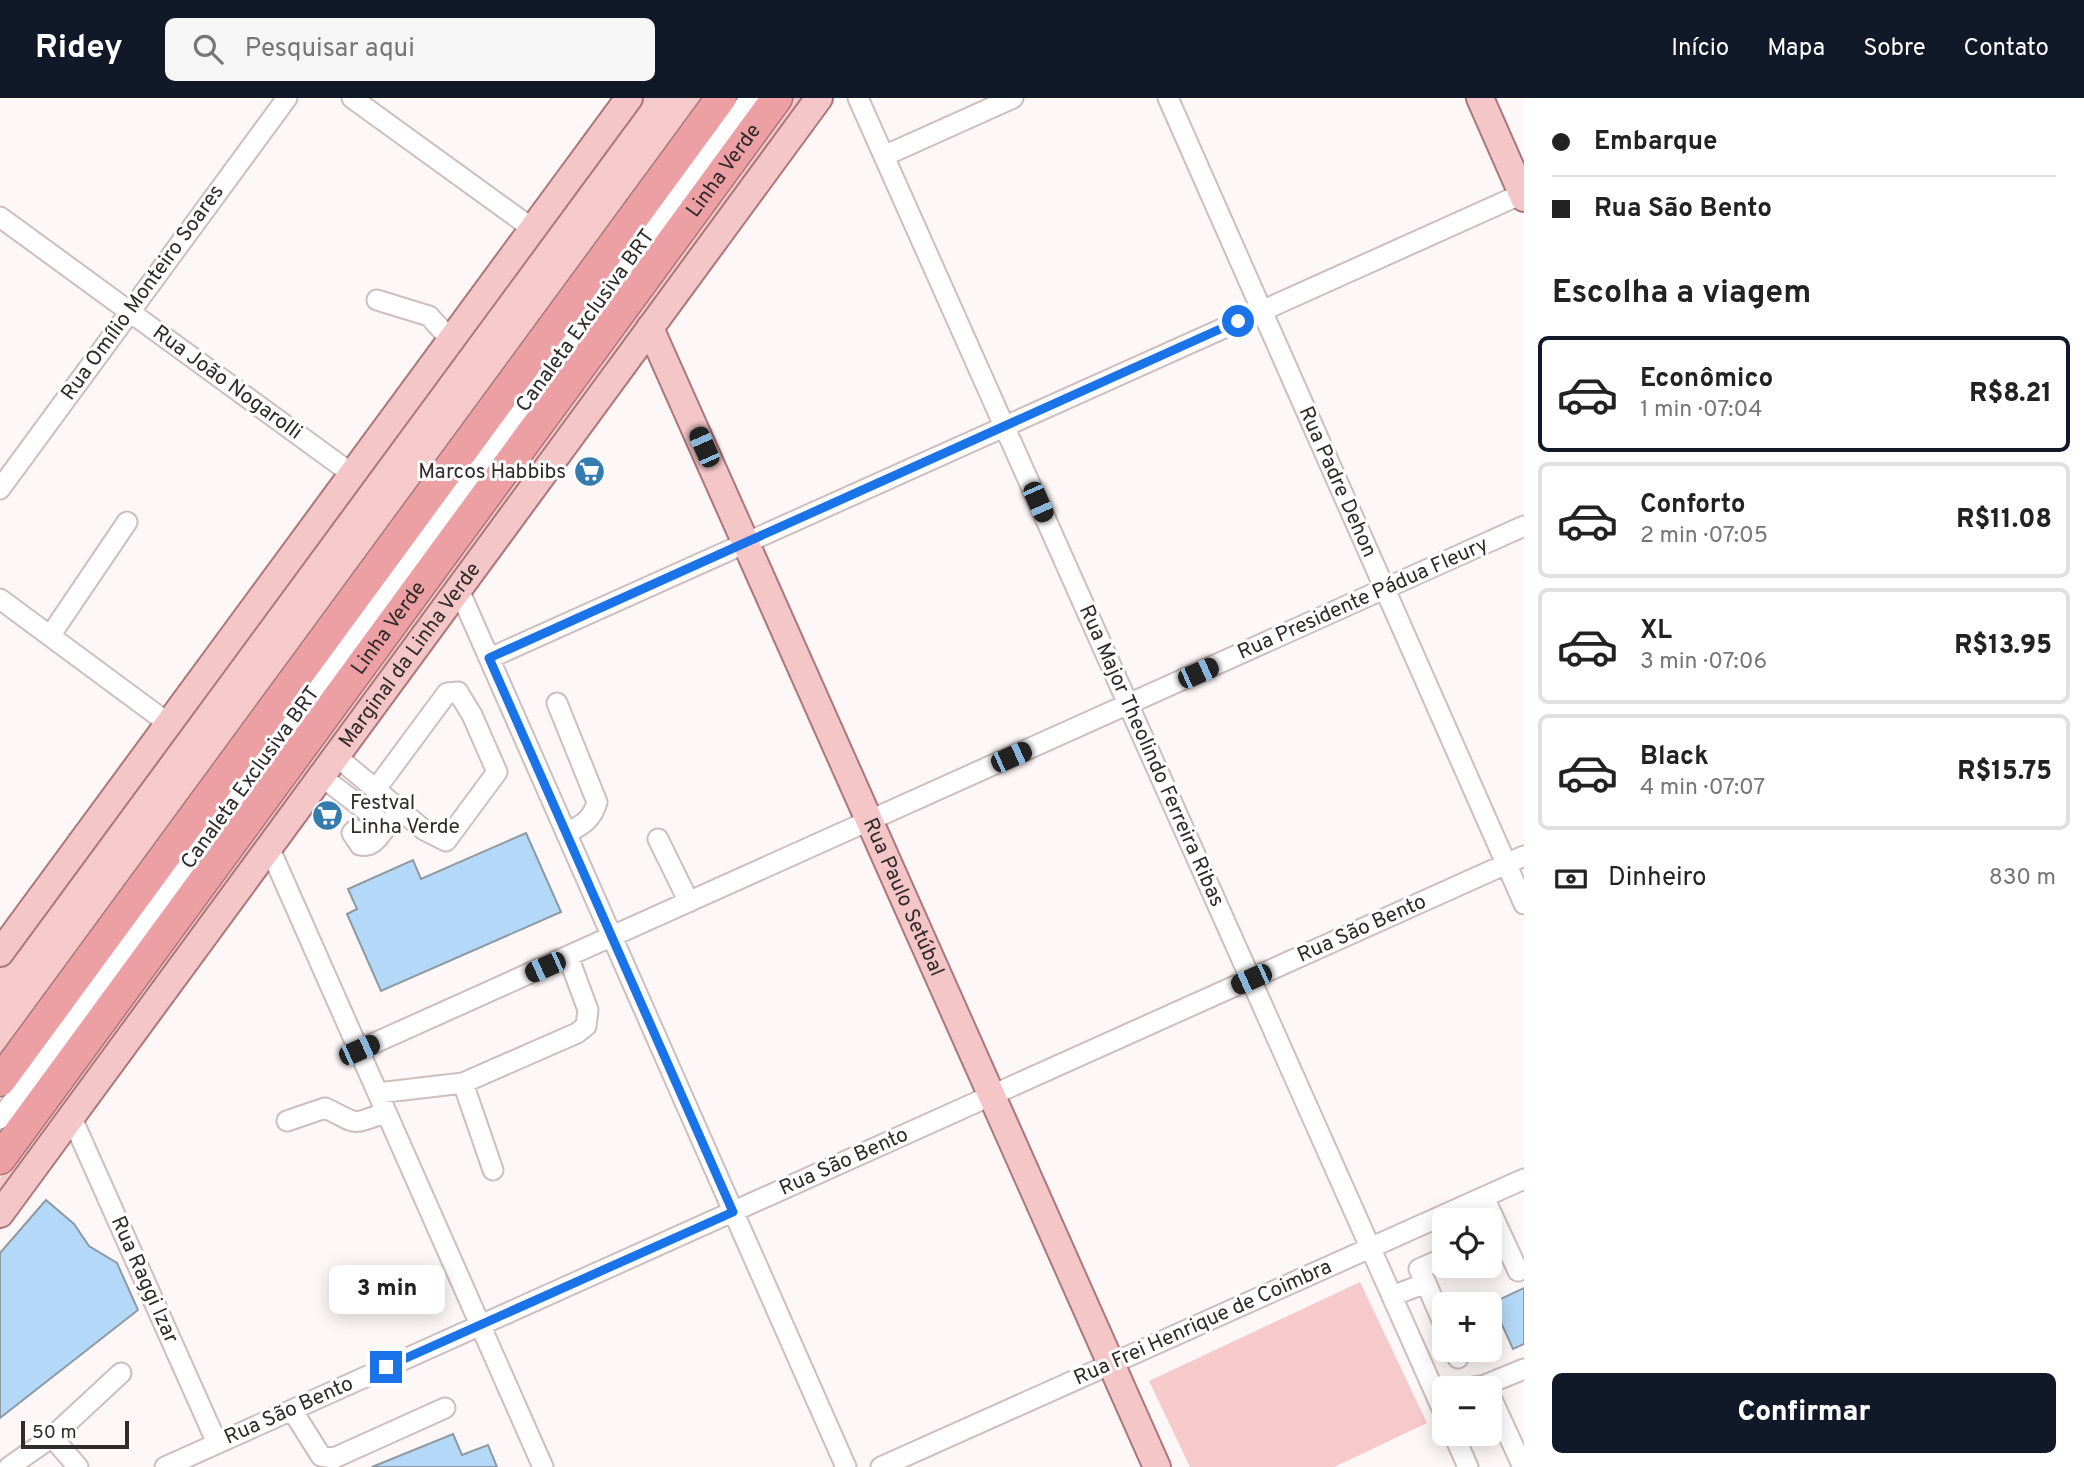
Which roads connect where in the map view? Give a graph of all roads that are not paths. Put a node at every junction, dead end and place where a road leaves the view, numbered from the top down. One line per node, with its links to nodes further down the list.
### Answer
1 (287, 98): 18 (street, Rua Omílio Monteiro Soares)
2 (352, 98): 15 (street)
3 (629, 98): 15 (main road)
4 (721, 98): 50 (highway)
5 (750, 98): 56 (street, Canaleta Exclusiva BRT)
6 (777, 98): 58 (highway, Linha Verde)
7 (819, 98): 19 (main road, Marginal da Linha Verde)
8 (858, 98): 12 (street, Rua Major Theolindo Ferreira Ribas)
9 (1013, 98): 12 (street)
10 (1168, 98): 17 (street, Rua Padre Dehon)
11 (1480, 98): 13 (main road)
12 (884, 156): 21 (street, Rua Major Theolindo Ferreira Ribas)
13 (1523, 195): 17 (street)
14 (0, 217): 18 (street, Rua João Nogarolli)
15 (533, 229): 20 (main road)
16 (377, 300): 20 (street)
17 (1262, 311): 21 (street); 27 (street, Rua Padre Dehon)
18 (130, 312): 22 (street, Rua João Nogarolli); 23 (street, Rua Omílio Monteiro Soares)
19 (650, 328): 26 (main road, Rua Paulo Setúbal); 28 (main road, Marginal da Linha Verde)
20 (452, 340): 22 (main road)
21 (1004, 427): 26 (street); 33 (street, Rua Major Theolindo Ferreira Ribas)
22 (352, 474): 34 (main road)
23 (0, 489)
24 (127, 522): 30 (street)
25 (1524, 526): 27 (street, Rua Presidente Pádua Fleury)
26 (747, 542): 31 (street); 38 (main road, Rua Paulo Setúbal)
27 (1385, 589): 33 (street, Rua Presidente Pádua Fleury); 42 (street, Rua Padre Dehon)
28 (459, 590): 31 (street); 35 (main road, Marginal da Linha Verde)
29 (0, 600): 30 (street)
30 (50, 636): 34 (street)
31 (489, 658): 39 (street)
32 (557, 703): 39 (street)
33 (1128, 704): 38 (street, Rua Presidente Pádua Fleury); 48 (street, Rua Major Theolindo Ferreira Ribas)
34 (169, 724): 46 (main road)
35 (329, 766): 36 (street); 37 (street); 41 (main road, Marginal da Linha Verde)
36 (376, 789): 37 (street); 37 (street)
37 (400, 810)
38 (870, 821): 43 (street, Rua Presidente Pádua Fleury); 53 (main road, Rua Paulo Setúbal)
39 (567, 834): 45 (street)
40 (658, 839): 43 (street)
41 (269, 848): 49 (street); 55 (main road, Marginal da Linha Verde)
42 (1515, 860): 44 (street, Rua Padre Dehon); 48 (street, Rua São Bento)
43 (689, 902): 45 (street, Rua Presidente Pádua Fleury)
44 (1524, 904)
45 (612, 936): 47 (street, Rua Presidente Pádua Fleury); 63 (street)
46 (4, 939)
47 (568, 956): 49 (street, Rua Presidente Pádua Fleury); 51 (street)
48 (1251, 979): 53 (street, Rua São Bento); 66 (street, Rua Major Theolindo Ferreira Ribas)
49 (359, 1050): 52 (street)
50 (0, 1081)
51 (463, 1083): 52 (street); 59 (street)
52 (378, 1093): 54 (street)
53 (992, 1096): 63 (street, Rua São Bento); 73 (main road, Rua Paulo Setúbal)
54 (386, 1112): 57 (street); 72 (street)
55 (72, 1116): 64 (main road, Marginal da Linha Verde); 82 (street, Rua Raggi Izar)
56 (0, 1119)
57 (287, 1121)
58 (0, 1159)
59 (493, 1170)
60 (1524, 1179): 61 (street, Rua Frei Henrique de Coimbra)
61 (1484, 1197): 62 (street); 66 (street, Rua Frei Henrique de Coimbra)
62 (1487, 1208)
63 (733, 1212): 72 (street, Rua São Bento); 89 (street)
64 (0, 1214)
65 (1502, 1247): 68 (street)
66 (1370, 1248): 70 (street, Rua Major Theolindo Ferreira Ribas); 73 (street, Rua Frei Henrique de Coimbra)
67 (1432, 1263): 69 (street)
68 (1518, 1271)
69 (1426, 1283): 70 (street); 71 (street)
70 (1392, 1296): 77 (street, Rua Major Theolindo Ferreira Ribas)
71 (1432, 1297)
72 (480, 1325): 79 (street, Rua São Bento); 88 (street)
73 (1111, 1364): 90 (street, Rua Frei Henrique de Coimbra); 91 (main road, Rua Paulo Setúbal)
74 (1524, 1369): 76 (street)
75 (121, 1373): 81 (street)
76 (1502, 1379)
77 (1432, 1383)
78 (445, 1408): 79 (street)
79 (292, 1410): 82 (street, Rua São Bento)
80 (1502, 1423): 84 (street)
81 (52, 1437): 85 (street); 86 (street)
82 (217, 1443): 87 (street, Rua São Bento)
83 (1459, 1446): 92 (street)
84 (1521, 1455)
85 (9, 1467)
86 (78, 1467)
87 (165, 1467)
88 (543, 1467)
89 (846, 1467)
90 (881, 1467)
91 (1157, 1467)
92 (1468, 1467)

